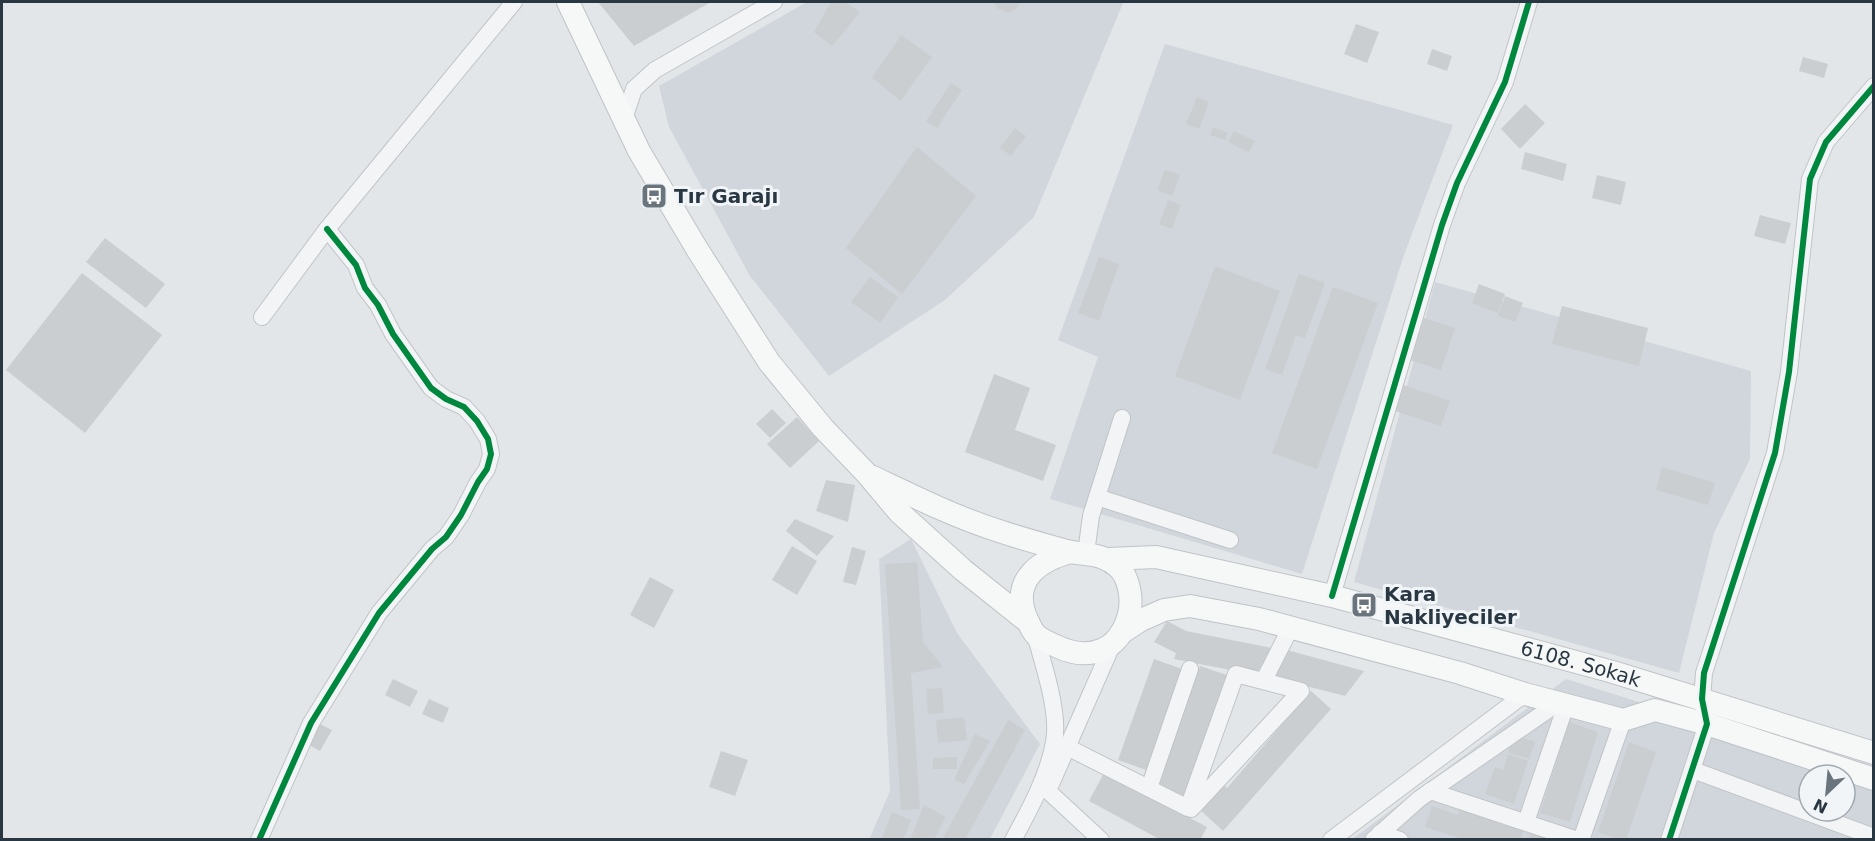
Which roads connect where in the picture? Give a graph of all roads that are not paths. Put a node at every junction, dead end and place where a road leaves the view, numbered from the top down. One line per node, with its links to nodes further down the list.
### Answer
1 (514, 2): 7 (street)
2 (568, 2): 6 (main road)
3 (774, 2): 6 (street)
4 (1529, 2): 15 (street)
5 (1874, 86): 22 (street)
6 (624, 119): 10 (main road)
7 (327, 230): 8 (street); 37 (street)
8 (262, 317)
9 (1122, 418): 11 (street)
10 (867, 474): 13 (main road); 16 (main road)
11 (1097, 497): 12 (street); 13 (street)
12 (1230, 540)
13 (1078, 552): 14 (main road); 16 (main road)
14 (1108, 559): 15 (main road, 6108. Sokak); 18 (main road)
15 (1332, 596): 22 (main road, 6108. Sokak)
16 (1031, 627): 18 (main road); 38 (street)
17 (1291, 627): 18 (main road); 20 (street); 21 (main road)
18 (1117, 638): 26 (street)
19 (1190, 669): 30 (street)
20 (1264, 681): 33 (street); 33 (street)
21 (1525, 694): 23 (main road); 41 (street)
22 (1702, 699): 25 (street); 27 (main road, 6108. Sokak)
23 (1562, 704): 24 (main road); 32 (street); 34 (street)
24 (1623, 720): 25 (main road, 6108. Sokak); 43 (street)
25 (1707, 724): 28 (street); 29 (main road, 6108. Sokak)
26 (1067, 747): 30 (street); 31 (street)
27 (1874, 753)
28 (1693, 770): 36 (street); 44 (street)
29 (1874, 779)
30 (1149, 788): 33 (street)
31 (1048, 791): 39 (street); 40 (street)
32 (1430, 791): 34 (street); 35 (street)
33 (1188, 808)
34 (1526, 822): 43 (street)
35 (1377, 836): 42 (street)
36 (1874, 837)
37 (259, 840)
38 (1013, 840)
39 (1026, 840)
40 (1101, 840)
41 (1331, 840)
42 (1400, 840)
43 (1580, 840)
44 (1670, 840)

